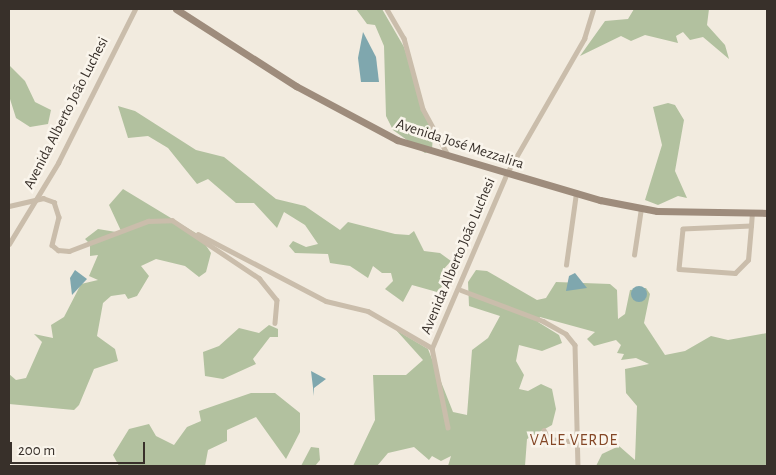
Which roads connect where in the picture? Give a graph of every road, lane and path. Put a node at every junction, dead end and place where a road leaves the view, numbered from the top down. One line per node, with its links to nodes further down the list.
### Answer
1 (128, 9): 6 (street)
2 (135, 9): 6 (street)
3 (176, 9): 7 (main road, Avenida José Mezzalira)
4 (387, 9): 7 (street)
5 (593, 9): 8 (street, Avenida Alberto João Luchesi)
6 (128, 17): 10 (street, Avenida Alberto João Luchesi)
7 (448, 155): 8 (main road, Avenida José Mezzalira)
8 (507, 173): 9 (main road, Avenida José Mezzalira); 20 (street, Avenida Alberto João Luchesi)
9 (576, 193): 12 (main road, Avenida José Mezzalira); 19 (street)
10 (36, 200): 11 (street); 16 (street); 17 (street, Avenida Alberto João Luchesi)
11 (9, 206)
12 (641, 208): 13 (main road, Avenida José Mezzalira); 18 (street)
13 (752, 213): 14 (main road, Avenida José Mezzalira); 15 (street)
14 (767, 213)
15 (751, 226): 15 (street)
16 (194, 232): 21 (street); 22 (street)
17 (9, 244)
18 (634, 254)
19 (566, 265)
20 (460, 290): 22 (street, Avenida Alberto João Luchesi); 25 (street)
21 (274, 323)
22 (432, 348): 23 (street)
23 (448, 427)
24 (544, 430): 25 (street)
25 (578, 442): 26 (street)
26 (578, 466)

